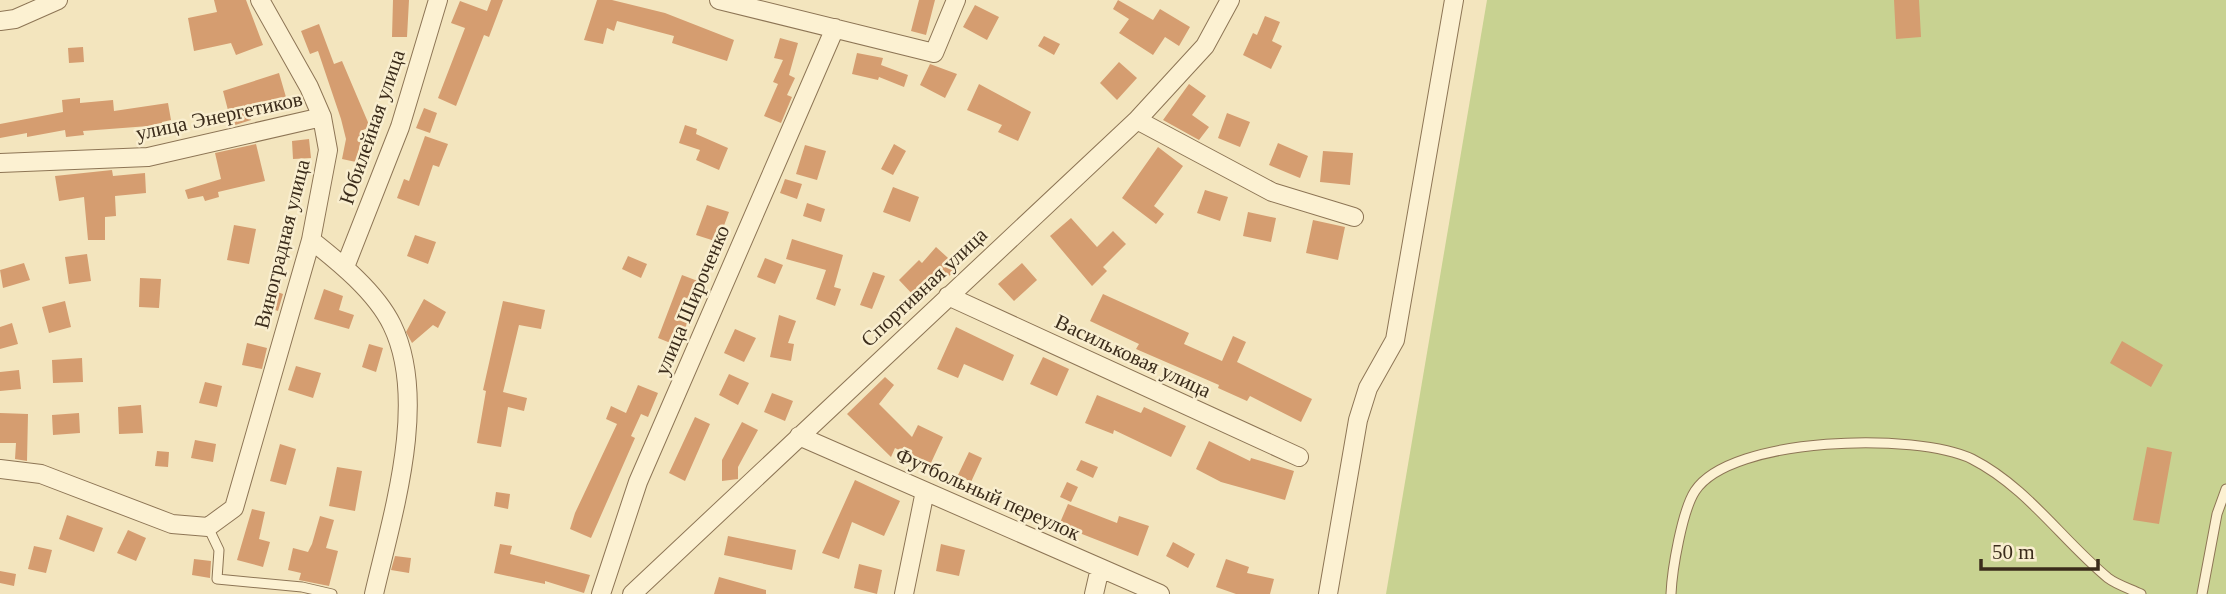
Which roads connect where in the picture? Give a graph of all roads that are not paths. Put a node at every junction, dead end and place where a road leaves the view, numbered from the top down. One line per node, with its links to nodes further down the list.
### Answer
1 (58, 0): 9 (street)
2 (260, 0): 11 (street, Виноградная улица)
3 (438, 0): 16 (street, Юбилейная улица)
4 (719, 0): 8 (street)
5 (956, 0): 10 (street)
6 (1230, 0): 12 (street, Спортивная улица)
7 (1454, 0): 32 (street)
8 (770, 7): 10 (street)
9 (0, 22)
10 (835, 28): 27 (street, улица Широченко)
11 (322, 117): 13 (street, улица Энергетиков); 15 (street, Виноградная улица)
12 (1138, 120): 14 (street); 17 (street, Спортивная улица)
13 (0, 163)
14 (1354, 217)
15 (311, 240): 16 (street); 23 (street, Виноградная улица)
16 (345, 267): 26 (street)
17 (948, 296): 18 (street, Спортивная улица); 19 (street, Васильковая улица)
18 (799, 436): 22 (street, Футбольный переулок); 28 (street, Спортивная улица)
19 (1299, 457)
20 (0, 469): 23 (street)
21 (2226, 489): 35 (lane)
22 (925, 491): 24 (street, Футбольный переулок); 29 (street)
23 (208, 527): 25 (lane)
24 (1100, 568): 30 (street); 31 (street, Футбольный переулок)
25 (332, 594)
26 (374, 594)
27 (601, 594)
28 (632, 594)
29 (904, 594)
30 (1094, 594)
31 (1160, 594)
32 (1328, 594)
33 (1671, 594): 34 (lane)
34 (2141, 594)
35 (2202, 594)

